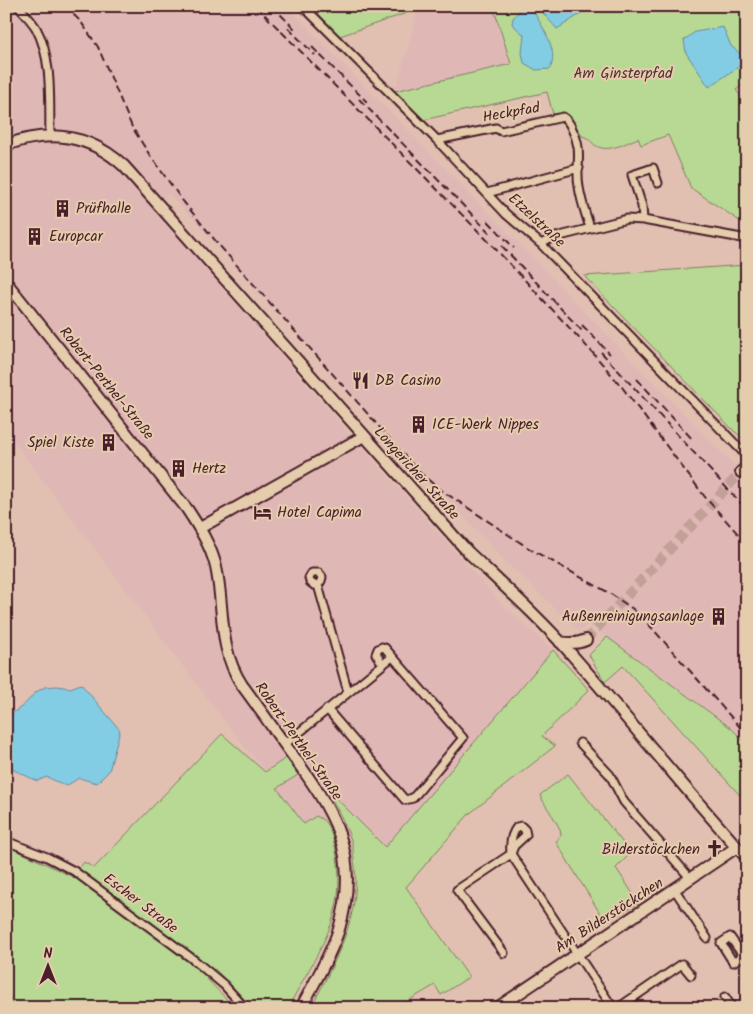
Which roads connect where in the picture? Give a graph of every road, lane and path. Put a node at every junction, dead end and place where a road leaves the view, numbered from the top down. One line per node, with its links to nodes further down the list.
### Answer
1 (18, 6): 3 (street)
2 (303, 6): 4 (street, Etzelstraße)
3 (50, 136): 5 (street, Longericher Straße); 14 (street, Longericher Straße)
4 (437, 140): 6 (street, Heckpfad); 8 (street, Etzelstraße)
5 (6, 144)
6 (579, 168): 8 (street); 10 (street, Heckpfad)
7 (658, 183): 9 (street)
8 (487, 193): 12 (street, Etzelstraße)
9 (643, 220): 10 (street); 11 (street)
10 (590, 228): 12 (street)
11 (747, 239)
12 (541, 244): 15 (street, Etzelstraße)
13 (6, 282): 16 (street, Robert-Perthel-Straße)
14 (364, 436): 16 (street); 18 (street, Longericher Straße)
15 (747, 459)
16 (200, 528): 24 (street, Robert-Perthel-Straße)
17 (318, 585): 22 (street)
18 (560, 642): 19 (street, Longericher Straße); 19 (street)
19 (572, 655): 27 (street, Longericher Straße)
20 (392, 657): 21 (street); 21 (street); 23 (street)
21 (383, 664): 22 (street)
22 (348, 692): 23 (street)
23 (327, 710): 24 (street)
24 (285, 744): 34 (street, Robert-Perthel-Straße)
25 (580, 744): 29 (street)
26 (6, 841): 38 (street, Escher Straße)
27 (737, 847): 28 (street, Longericher Straße); 29 (street, Am Bilderstöckchen)
28 (747, 858)
29 (691, 879): 30 (street, Am Bilderstöckchen)
30 (675, 890): 31 (street); 33 (street, Am Bilderstöckchen)
31 (707, 938)
32 (504, 953): 33 (street)
33 (577, 954): 37 (street, Am Bilderstöckchen); 42 (street)
34 (319, 971): 39 (street, Robert-Perthel-Straße); 40 (street, Robert-Perthel-Straße)
35 (691, 975): 43 (street)
36 (726, 997): 44 (street)
37 (510, 1004): 41 (street, Am Bilderstöckchen)
38 (245, 1008)
39 (296, 1008)
40 (301, 1008)
41 (498, 1008)
42 (613, 1008)
43 (618, 1008)
44 (732, 1008)

